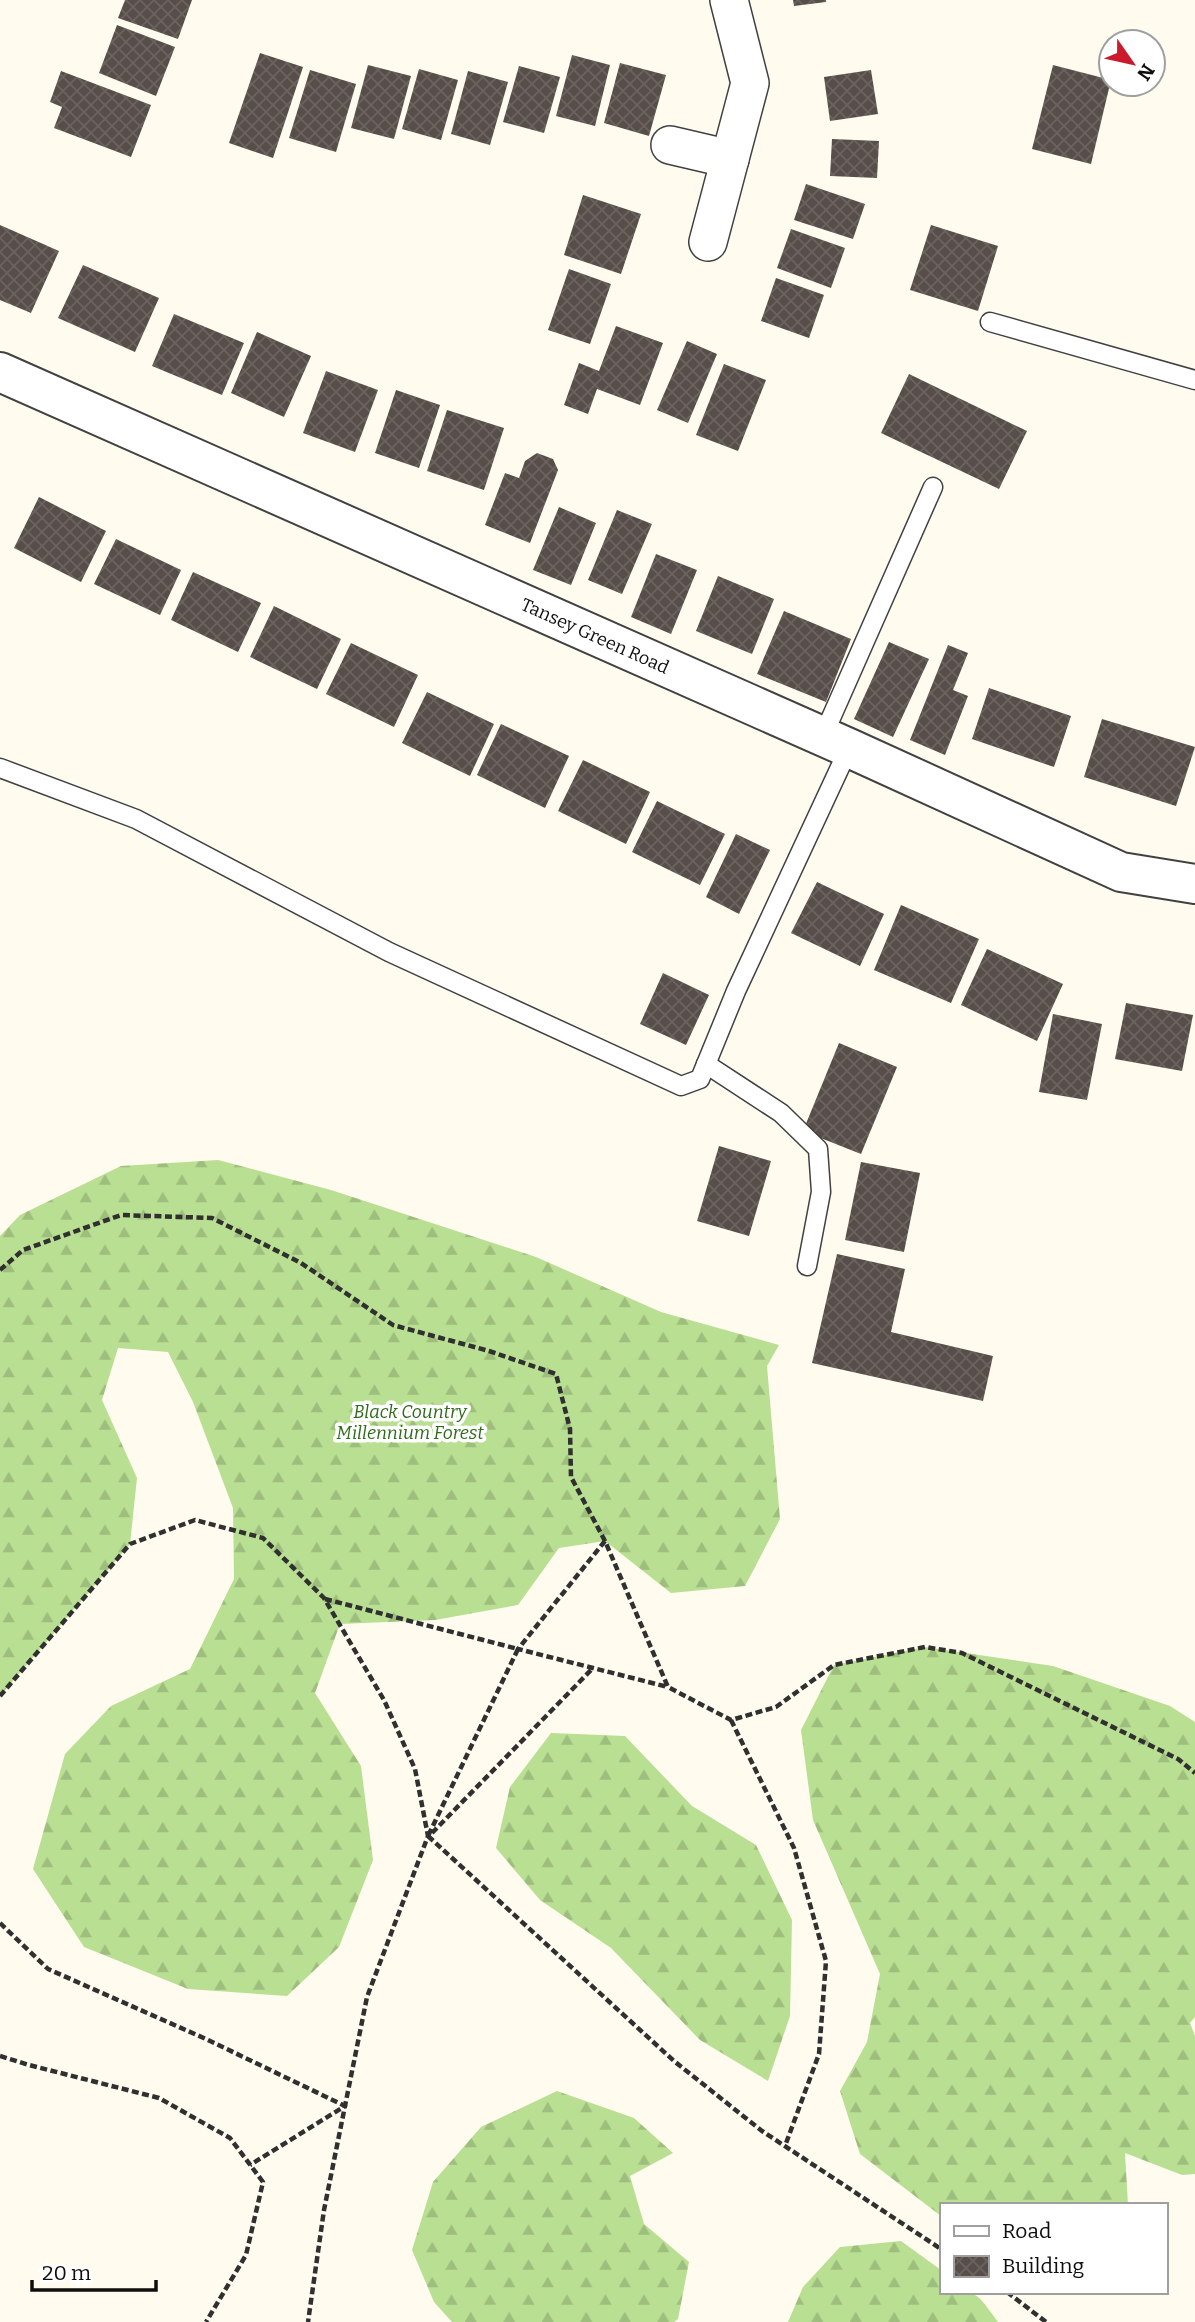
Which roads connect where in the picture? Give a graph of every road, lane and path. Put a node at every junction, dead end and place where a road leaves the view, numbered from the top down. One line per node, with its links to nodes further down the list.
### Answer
1 (729, 0): 3 (street)
2 (670, 145): 3 (street)
3 (730, 159): 4 (street)
4 (708, 242)
5 (990, 322): 7 (lane)
6 (0, 372): 9 (street, Tansey Green Road)
7 (1195, 380)
8 (933, 487): 9 (lane)
9 (836, 742): 11 (street, Tansey Green Road); 12 (lane)
10 (0, 768): 12 (lane)
11 (1195, 884)
12 (706, 1063): 13 (lane)
13 (807, 1266)
14 (0, 1270): 15 (path)
15 (605, 1541): 17 (path); 19 (path)
16 (324, 1598): 17 (path); 20 (path); 23 (path)
17 (518, 1648): 18 (path); 23 (path)
18 (593, 1668): 19 (path); 23 (path)
19 (668, 1687): 21 (path)
20 (0, 1696)
21 (730, 1720): 22 (path); 27 (path)
22 (1195, 1773)
23 (428, 1836): 26 (path); 27 (path)
24 (0, 1923): 26 (path)
25 (0, 2056): 28 (path)
26 (345, 2106): 28 (path); 32 (path)
27 (785, 2146): 29 (path)
28 (250, 2165): 31 (path)
29 (940, 2248)
30 (1010, 2294): 33 (path)
31 (206, 2322)
32 (308, 2322)
33 (1046, 2322)

